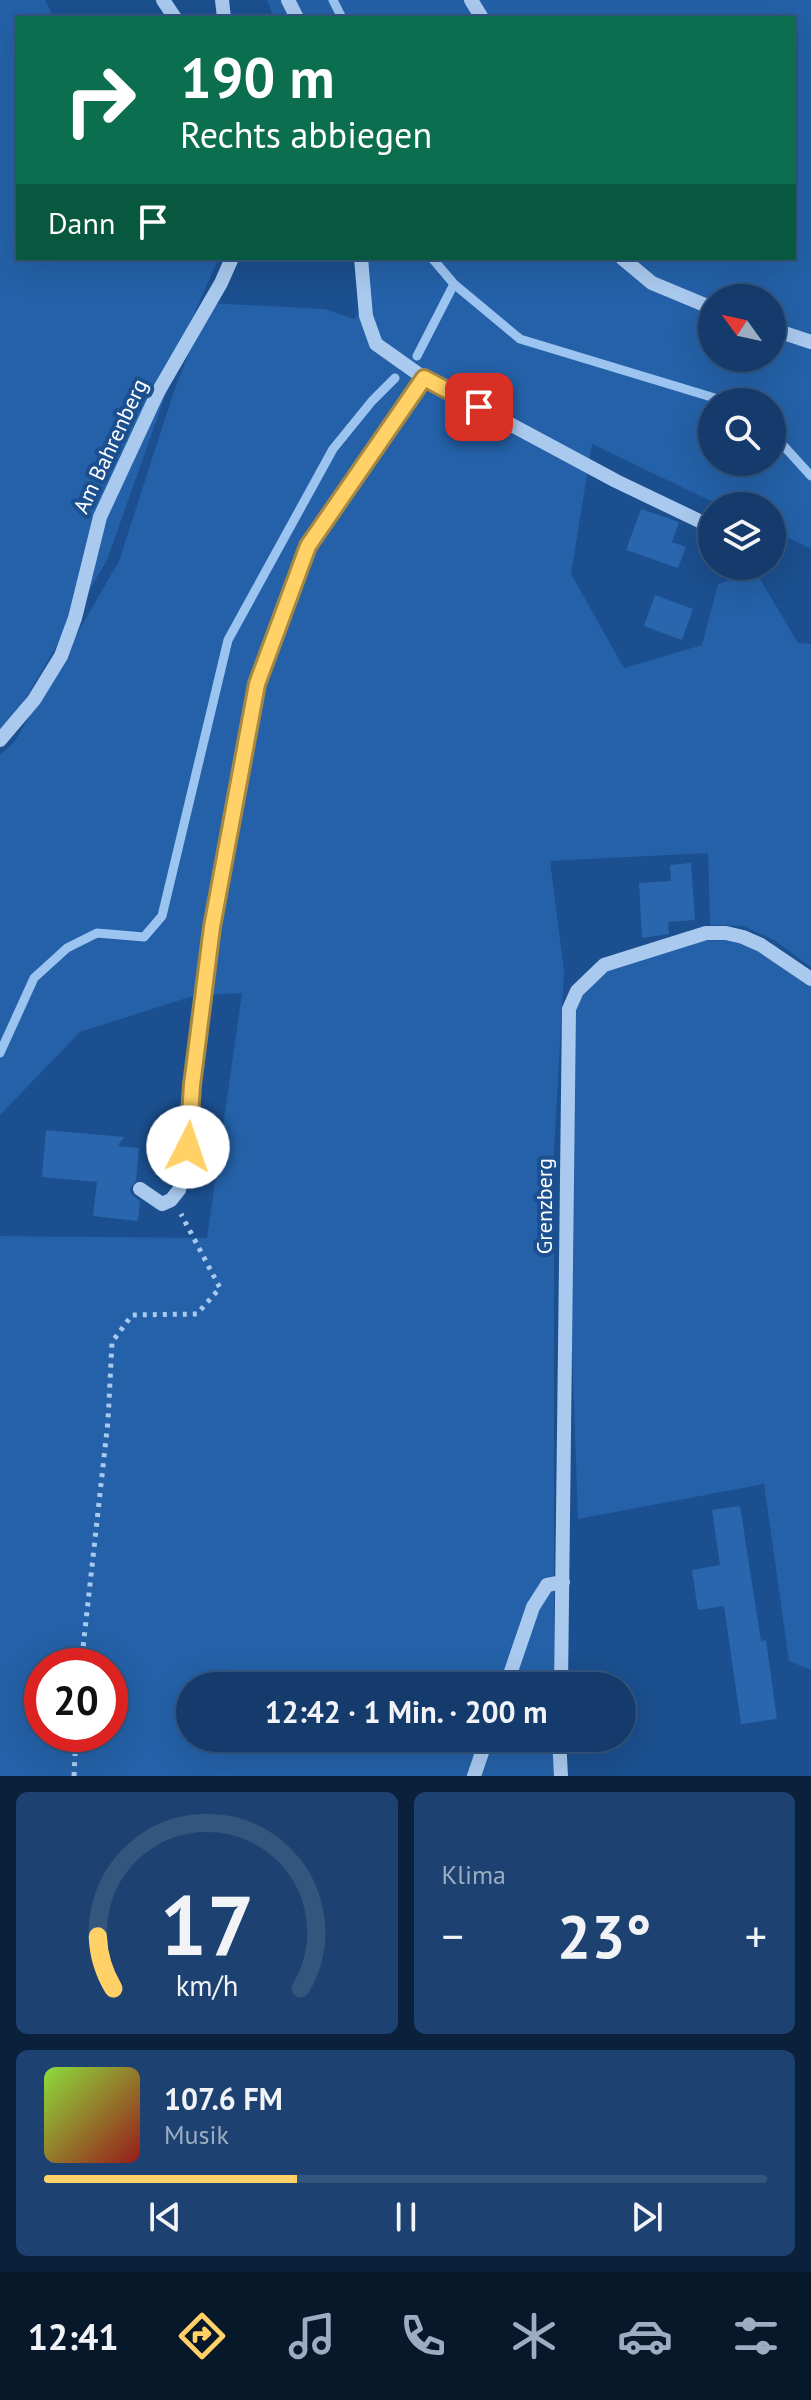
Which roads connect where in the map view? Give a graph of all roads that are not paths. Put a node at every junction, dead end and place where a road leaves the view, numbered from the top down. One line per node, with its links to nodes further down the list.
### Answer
1 (231, 260): 9 (street, Am Bahrenberg)
2 (361, 260): 7 (street)
3 (624, 260): 4 (street)
4 (698, 302)
5 (786, 334): 6 (street)
6 (811, 342)
7 (424, 378): 8 (street); 11 (street)
8 (698, 520)
9 (0, 740)
10 (811, 979): 12 (street, Grenzberg)
11 (140, 1189)
12 (563, 1582): 13 (street); 14 (street, Grenzberg)
13 (511, 1672)
14 (561, 1672)
15 (482, 1752): 17 (street)
16 (560, 1752): 18 (street)
17 (474, 1776)
18 (561, 1776)

